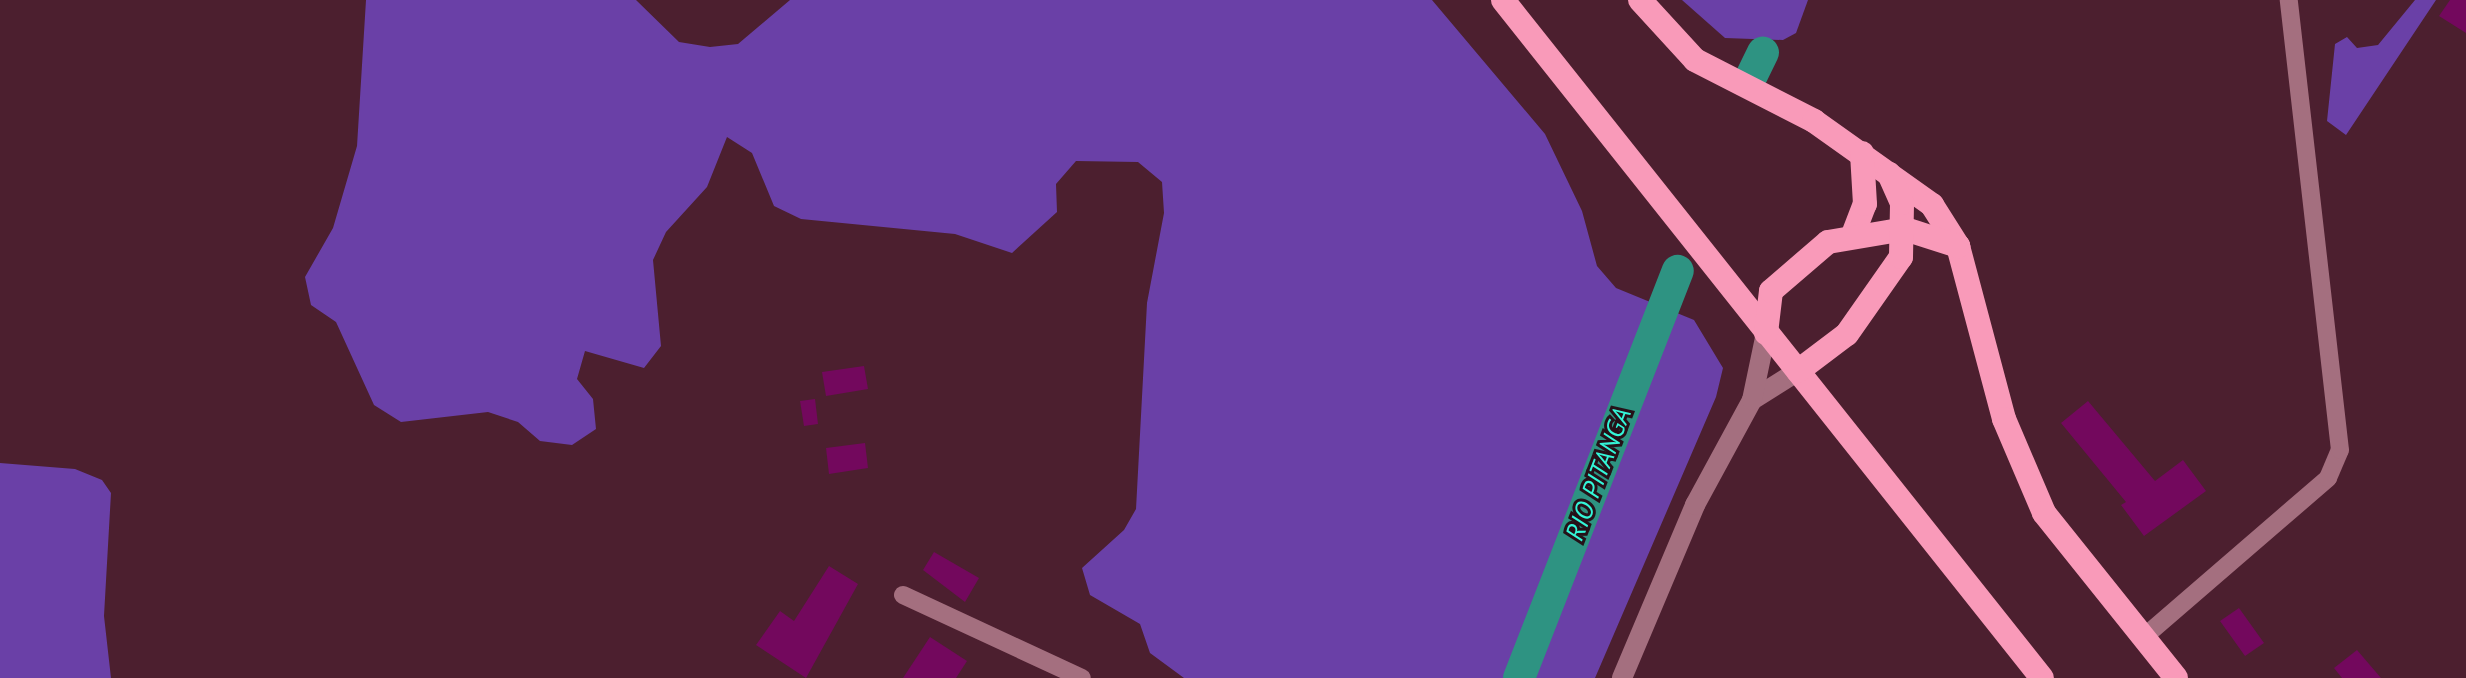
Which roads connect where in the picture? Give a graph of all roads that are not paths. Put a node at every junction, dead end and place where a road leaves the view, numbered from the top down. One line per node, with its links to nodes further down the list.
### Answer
1 (1503, 0): 9 (highway)
2 (1640, 0): 4 (highway)
3 (2289, 0): 13 (street)
4 (1862, 153): 5 (highway); 7 (highway)
5 (1885, 166): 6 (highway); 8 (highway)
6 (1905, 229): 7 (highway); 8 (highway); 10 (highway)
7 (1854, 232): 9 (highway)
8 (1958, 246): 13 (highway)
9 (1766, 333): 10 (highway); 11 (main road)
10 (1798, 371): 11 (main road); 16 (highway)
11 (1752, 400): 15 (main road)
12 (903, 595): 14 (street)
13 (2144, 637): 17 (highway)
14 (1082, 678)
15 (1622, 678)
16 (2042, 678)
17 (2176, 678)

